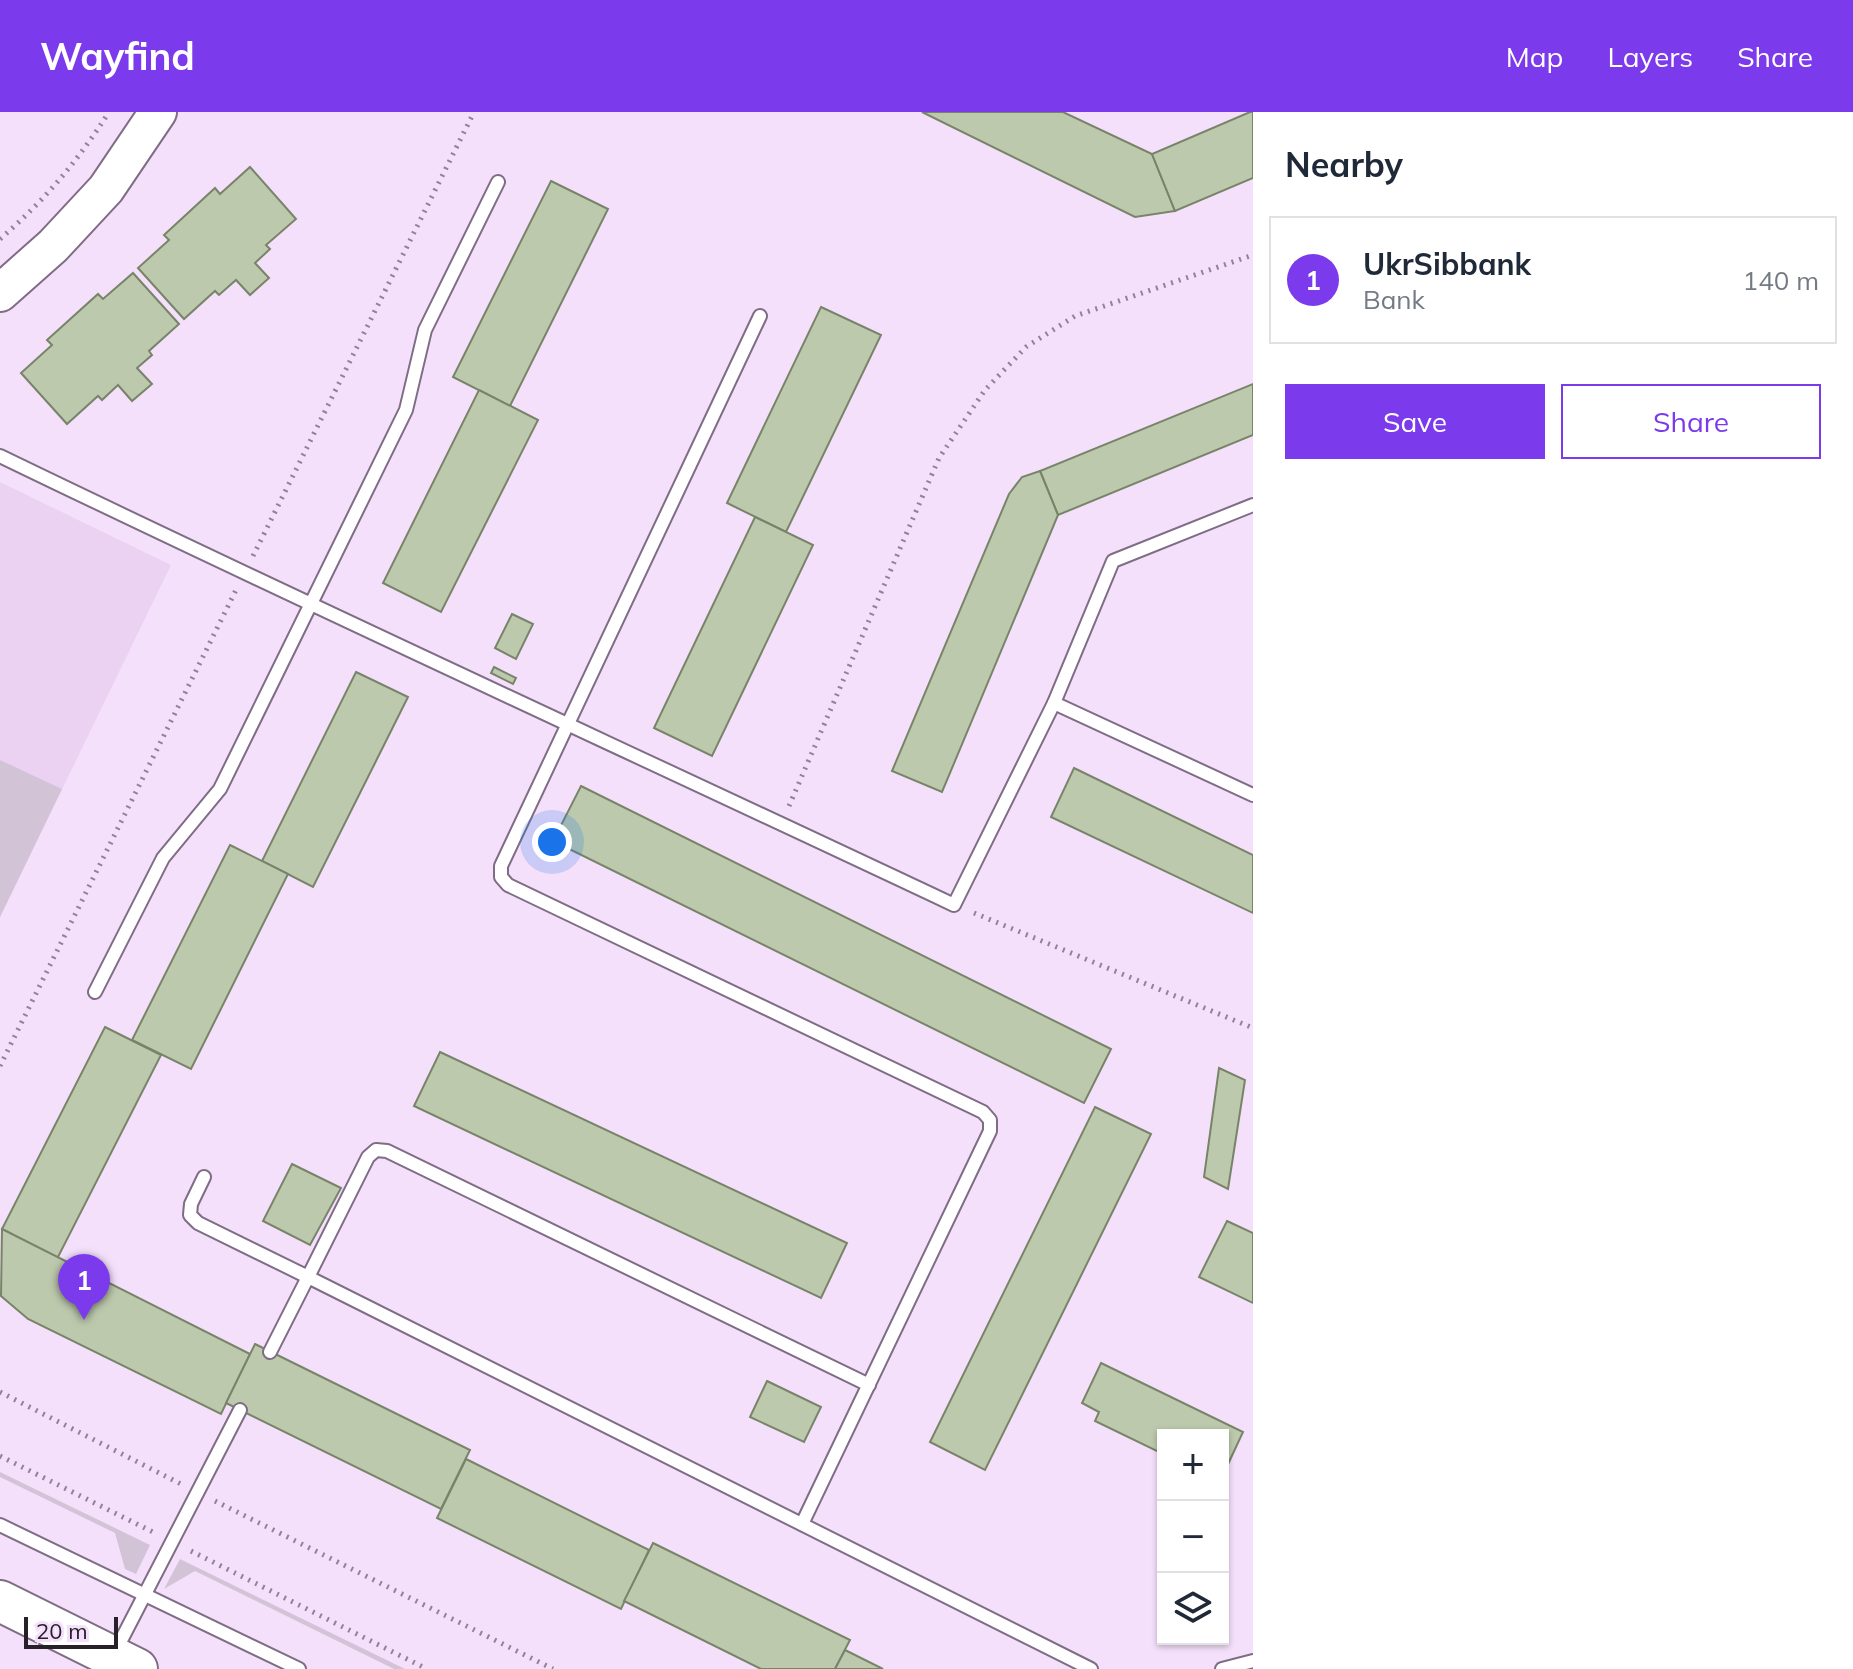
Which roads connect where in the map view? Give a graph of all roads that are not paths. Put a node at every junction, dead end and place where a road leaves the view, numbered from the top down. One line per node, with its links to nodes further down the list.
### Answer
1 (158, 112): 3 (street)
2 (498, 182): 7 (lane)
3 (0, 293)
4 (760, 316): 9 (lane)
5 (0, 456): 7 (lane)
6 (1253, 505): 8 (lane)
7 (309, 604): 9 (lane); 11 (lane)
8 (1054, 703): 9 (lane); 10 (lane)
9 (567, 722): 15 (lane)
10 (1253, 795)
11 (95, 992)
12 (204, 1177): 13 (lane)
13 (308, 1277): 14 (lane); 15 (lane); 17 (lane)
14 (270, 1352)
15 (869, 1385): 17 (lane)
16 (240, 1410): 19 (lane)
17 (802, 1524): 24 (lane)
18 (0, 1525): 19 (lane)
19 (145, 1595): 22 (lane); 23 (lane)
20 (0, 1601): 22 (main road)
21 (1253, 1661): 25 (lane)
22 (125, 1663)
23 (299, 1669)
24 (1091, 1669)
25 (1222, 1669)

